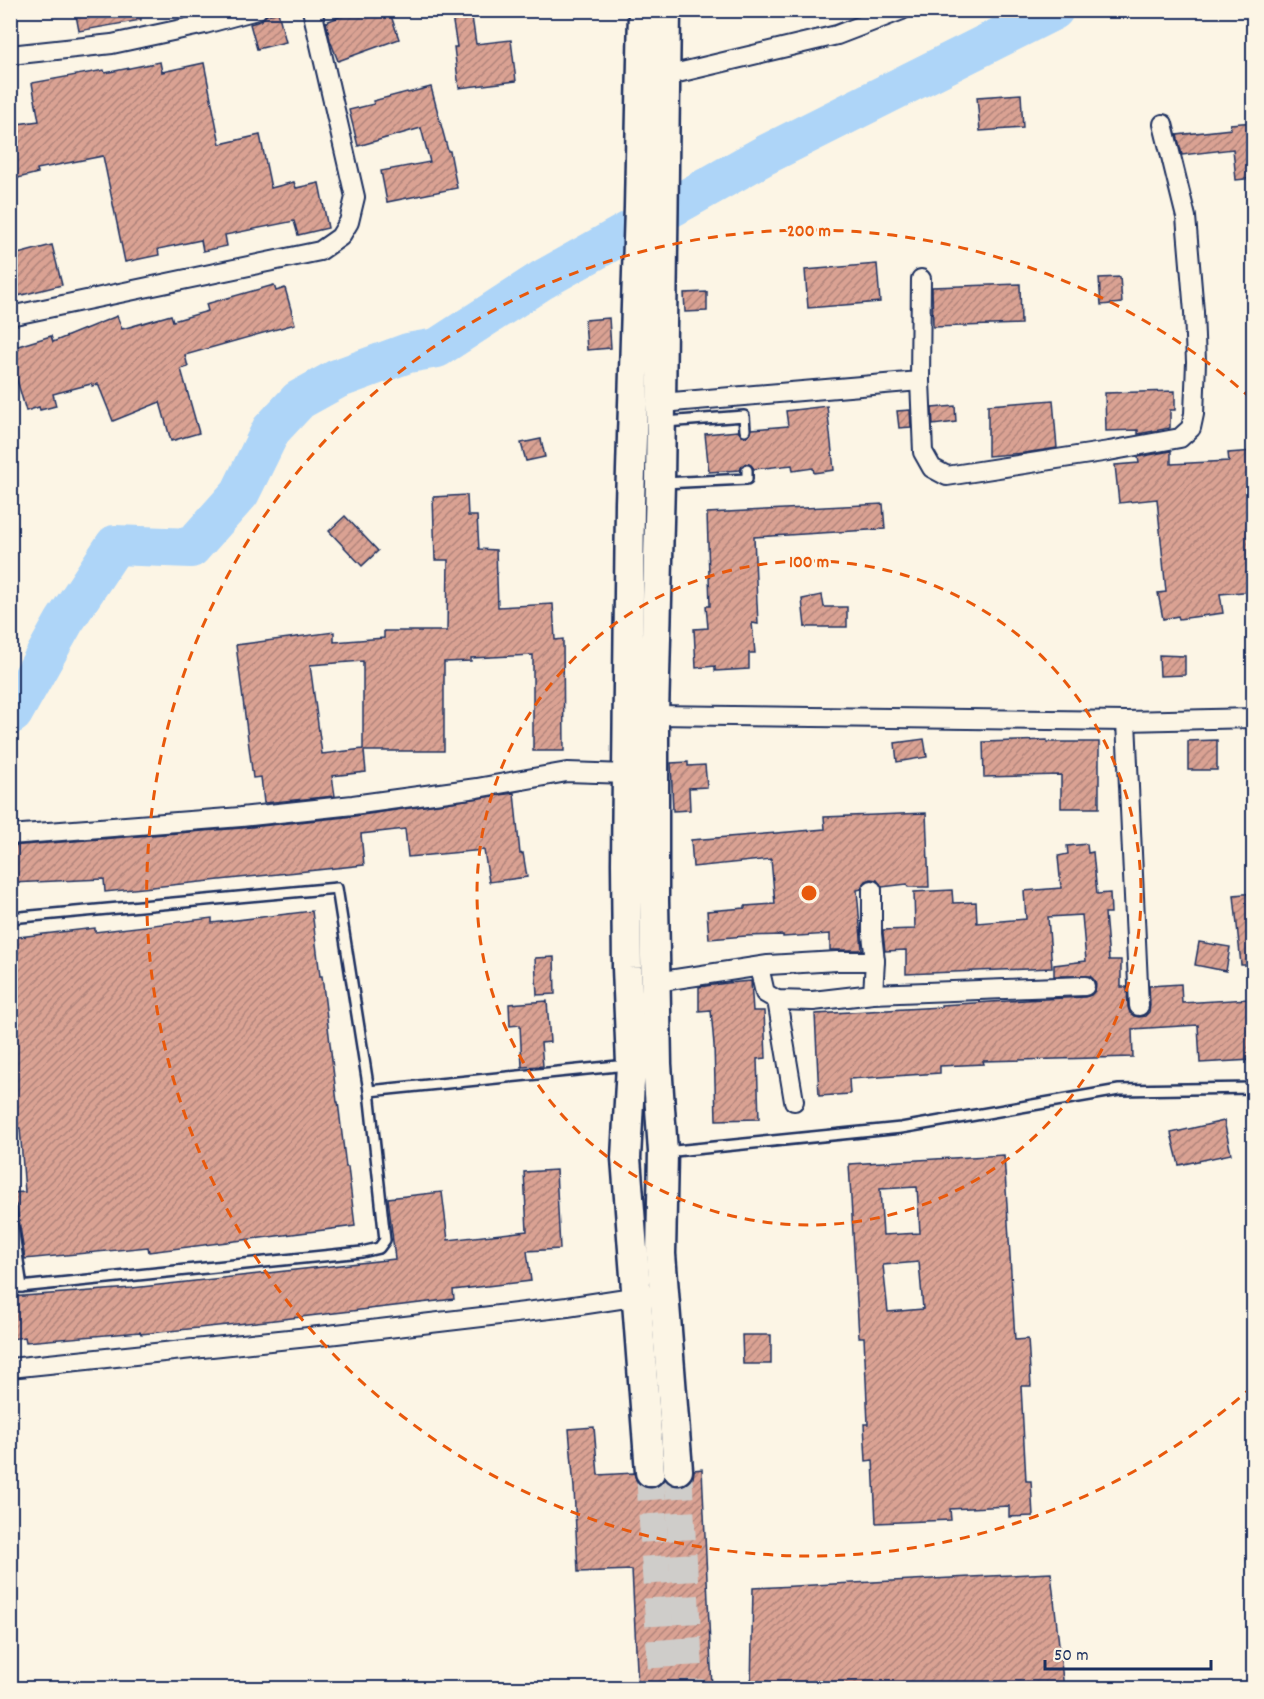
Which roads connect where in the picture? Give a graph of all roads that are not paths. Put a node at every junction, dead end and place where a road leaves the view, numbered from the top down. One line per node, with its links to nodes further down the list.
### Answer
1 (257, 10): 6 (street)
2 (312, 10): 12 (street)
3 (643, 10): 9 (main road)
4 (666, 10): 7 (main road)
5 (902, 10): 7 (street)
6 (10, 55)
7 (665, 76): 9 (main road)
8 (1162, 124): 13 (street)
9 (651, 204): 10 (main road)
10 (651, 246): 14 (main road); 21 (main road)
11 (921, 279): 13 (street)
12 (10, 316)
13 (920, 381): 14 (street)
14 (661, 412): 15 (lane); 17 (main road)
15 (745, 430)
16 (747, 470): 17 (lane)
17 (660, 483): 18 (main road)
18 (654, 715): 20 (street); 27 (main road)
19 (1254, 718): 20 (street)
20 (1126, 721): 31 (street)
21 (627, 774): 22 (street); 32 (main road)
22 (10, 835)
23 (872, 890): 25 (street)
24 (10, 918): 34 (lane)
25 (875, 962): 26 (street); 29 (street)
26 (759, 967): 27 (street); 30 (street)
27 (656, 982): 32 (main road)
28 (1085, 986): 29 (street)
29 (873, 993): 30 (street)
30 (777, 1000): 35 (street)
31 (1139, 1006)
32 (644, 1064): 34 (lane); 36 (main road); 40 (main road)
33 (1254, 1088): 36 (lane)
34 (369, 1091): 38 (lane)
35 (794, 1101)
36 (663, 1152): 40 (main road)
37 (10, 1208): 38 (lane)
38 (22, 1287): 39 (lane)
39 (10, 1288)
40 (651, 1295): 41 (street); 42 (main road); 43 (main road)
41 (10, 1368)
42 (678, 1470)
43 (650, 1472)

